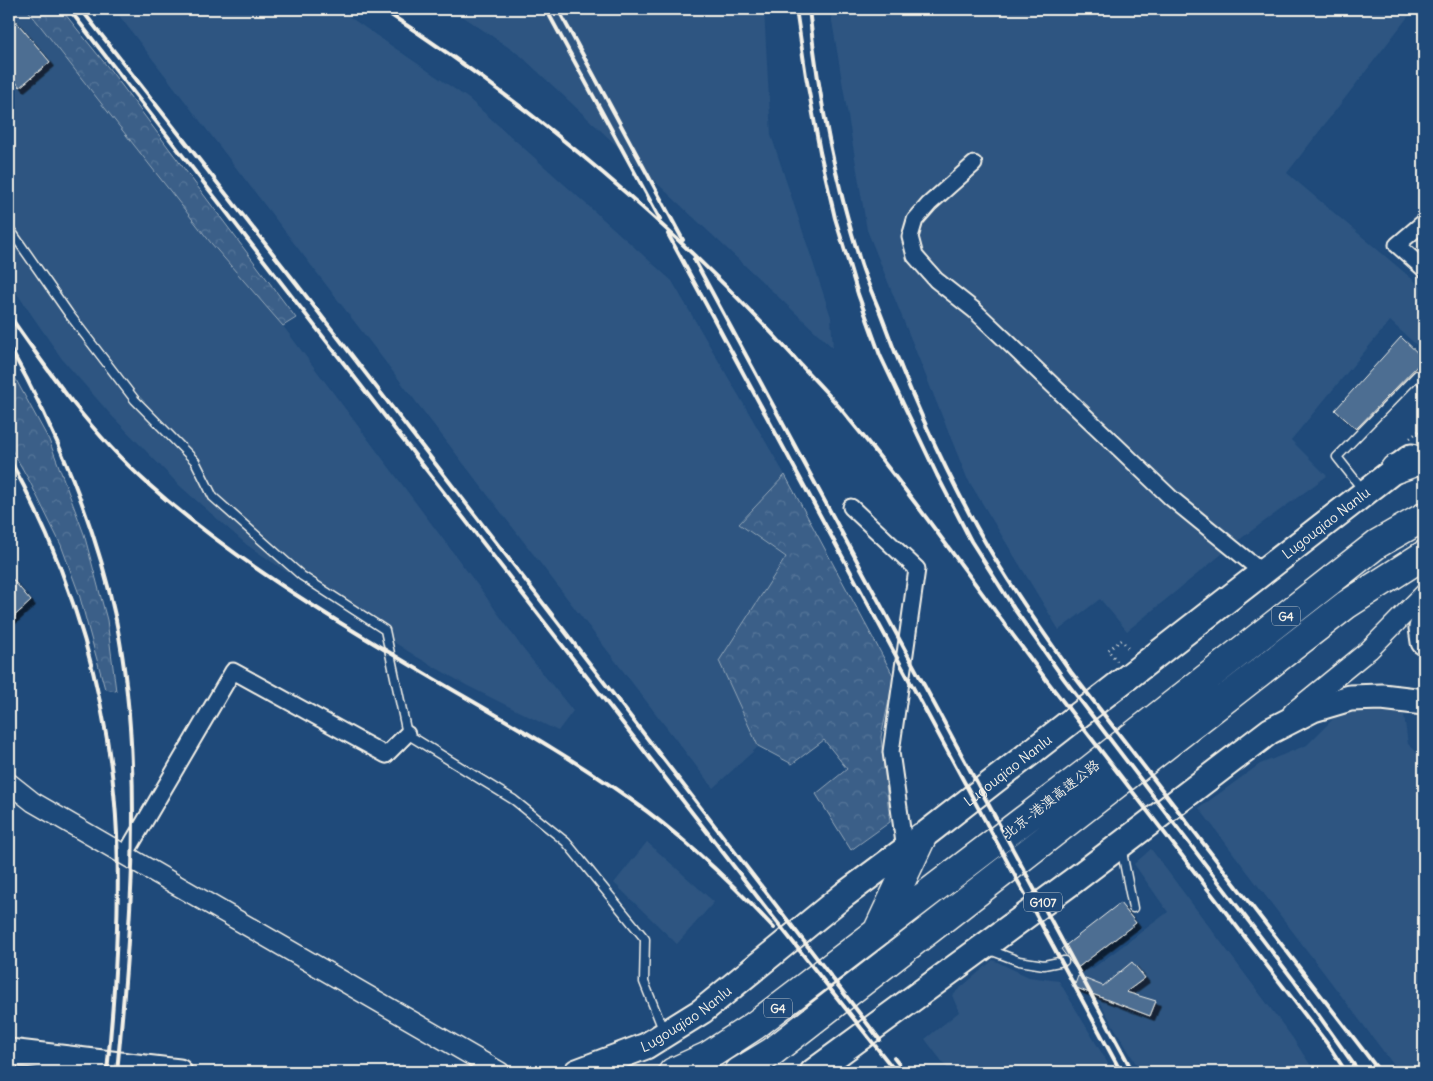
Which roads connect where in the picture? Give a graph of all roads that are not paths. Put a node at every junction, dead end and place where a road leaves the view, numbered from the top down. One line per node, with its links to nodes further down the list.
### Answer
1 (974, 164): 13 (street)
2 (1424, 222): 4 (street)
3 (9, 228): 19 (lane)
4 (1424, 269)
5 (1424, 384): 9 (lane)
6 (1424, 446): 8 (highway, Lugouqiao Nanlu)
7 (1424, 459): 8 (highway)
8 (1394, 469): 9 (highway, Lugouqiao Nanlu)
9 (1365, 492): 13 (highway, Lugouqiao Nanlu)
10 (851, 507): 21 (street)
11 (1424, 517): 25 (highway, 北京-港澳高速公路 / G4)
12 (1424, 555): 34 (highway, 北京-港澳高速公路 / G4)
13 (1262, 572): 21 (highway, Lugouqiao Nanlu)
14 (1424, 594): 18 (street)
15 (1424, 621): 16 (highway)
16 (1424, 642)
17 (1424, 702): 18 (highway, G107)
18 (1270, 730): 22 (highway, G107)
19 (406, 734): 23 (street); 28 (lane)
20 (9, 783): 23 (street)
21 (914, 844): 25 (highway); 28 (highway, Lugouqiao Nanlu)
22 (1118, 847): 24 (lane); 26 (highway, G107)
23 (125, 855): 31 (street)
24 (1133, 908)
25 (877, 933): 33 (highway, 北京-港澳高速公路 / G4)
26 (983, 947): 27 (lane); 35 (highway, G107)
27 (1064, 961)
28 (665, 1034): 32 (highway, Lugouqiao Nanlu)
29 (9, 1052): 30 (highway)
30 (179, 1072)
31 (500, 1072)
32 (577, 1072)
33 (673, 1072)
34 (739, 1072)
35 (813, 1072)

